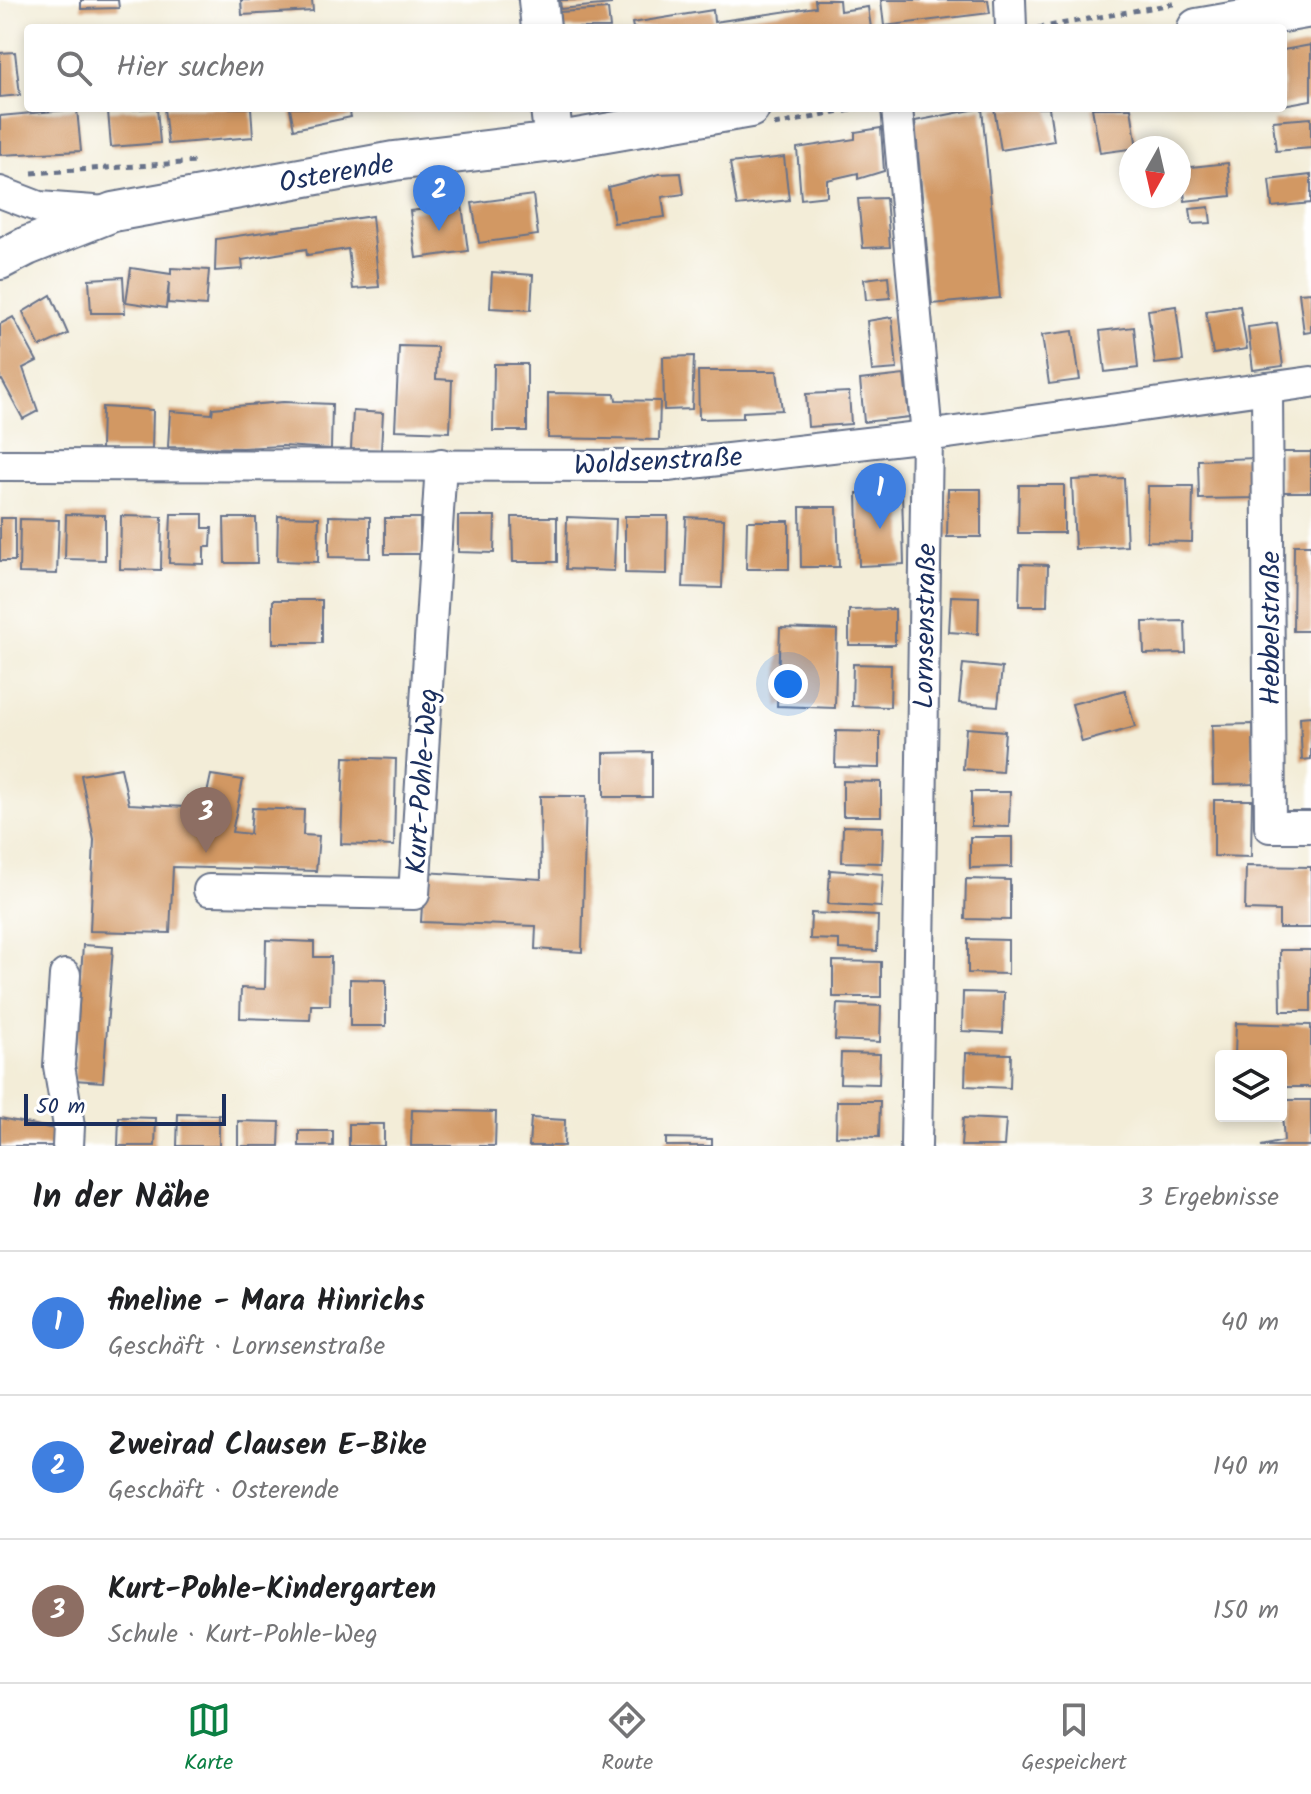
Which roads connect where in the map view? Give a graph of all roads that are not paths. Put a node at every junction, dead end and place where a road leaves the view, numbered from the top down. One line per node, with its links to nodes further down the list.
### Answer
1 (538, 0): 5 (main road)
2 (1010, 0): 6 (street)
3 (1311, 8): 4 (main road)
4 (1189, 15)
5 (541, 24)
6 (1011, 24)
7 (703, 112): 9 (main road, Osterende)
8 (897, 112): 15 (street, Lornsenstraße)
9 (552, 125): 11 (main road, Osterende)
10 (0, 192): 11 (street, Osterende)
11 (113, 212): 12 (main road, Osterende)
12 (0, 260)
13 (1311, 382): 14 (street, Woldsenstraße)
14 (1267, 388): 15 (street, Woldsenstraße); 18 (street, Hebbelstraße)
15 (927, 436): 16 (street, Woldsenstraße); 22 (street, Lornsenstraße)
16 (441, 464): 17 (street, Woldsenstraße); 19 (street, Kurt-Pohle-Weg)
17 (0, 465)
18 (1311, 827)
19 (209, 890)
20 (65, 975): 21 (street)
21 (68, 1146)
22 (916, 1146)

